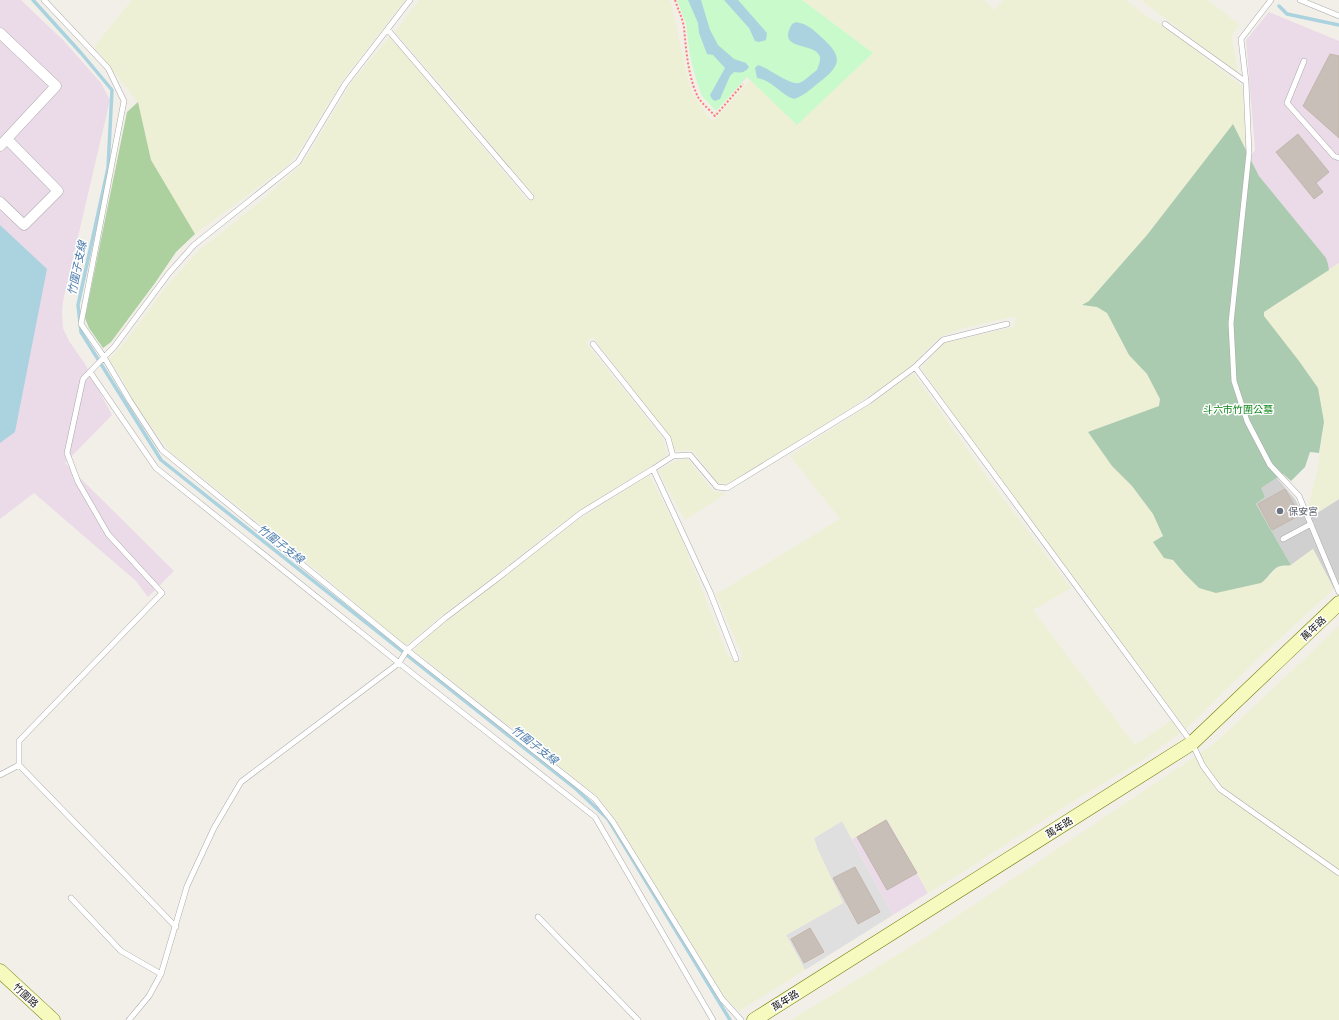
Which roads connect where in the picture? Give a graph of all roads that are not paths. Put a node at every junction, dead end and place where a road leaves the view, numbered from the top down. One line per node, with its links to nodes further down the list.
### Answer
1 (44, 0): 18 (lane)
2 (410, 0): 7 (lane)
3 (1271, 0): 10 (lane)
4 (1300, 0): 5 (lane)
5 (1339, 16)
6 (1164, 24): 10 (lane)
7 (388, 30): 14 (lane); 18 (lane)
8 (0, 33): 11 (street)
9 (1304, 61): 13 (lane)
10 (1246, 82): 23 (lane)
11 (7, 139): 12 (street); 15 (street)
12 (0, 146)
13 (1339, 158)
14 (530, 198)
15 (0, 202)
16 (1007, 324): 19 (lane)
17 (593, 344): 21 (lane)
18 (104, 357): 20 (lane); 27 (lane)
19 (915, 367): 21 (lane); 30 (lane)
20 (90, 372): 29 (lane); 31 (lane)
21 (672, 456): 22 (lane)
22 (653, 469): 27 (lane); 28 (lane)
23 (1311, 524): 24 (lane); 25 (lane)
24 (1283, 539)
25 (1339, 592)
26 (1339, 603): 30 (street, 萬年路)
27 (407, 650): 29 (lane); 43 (lane)
28 (736, 659)
29 (398, 663): 36 (lane); 42 (lane)
30 (1192, 743): 33 (lane); 44 (street, 萬年路)
31 (19, 765): 32 (lane); 36 (lane)
32 (0, 775)
33 (1339, 873)
34 (71, 898): 38 (lane)
35 (538, 917): 41 (lane)
36 (176, 927): 38 (lane)
37 (0, 971): 39 (street, 竹圍路)
38 (161, 974): 40 (lane)
39 (53, 1020)
40 (129, 1020)
41 (638, 1020)
42 (713, 1020)
43 (741, 1020)
44 (754, 1020)

